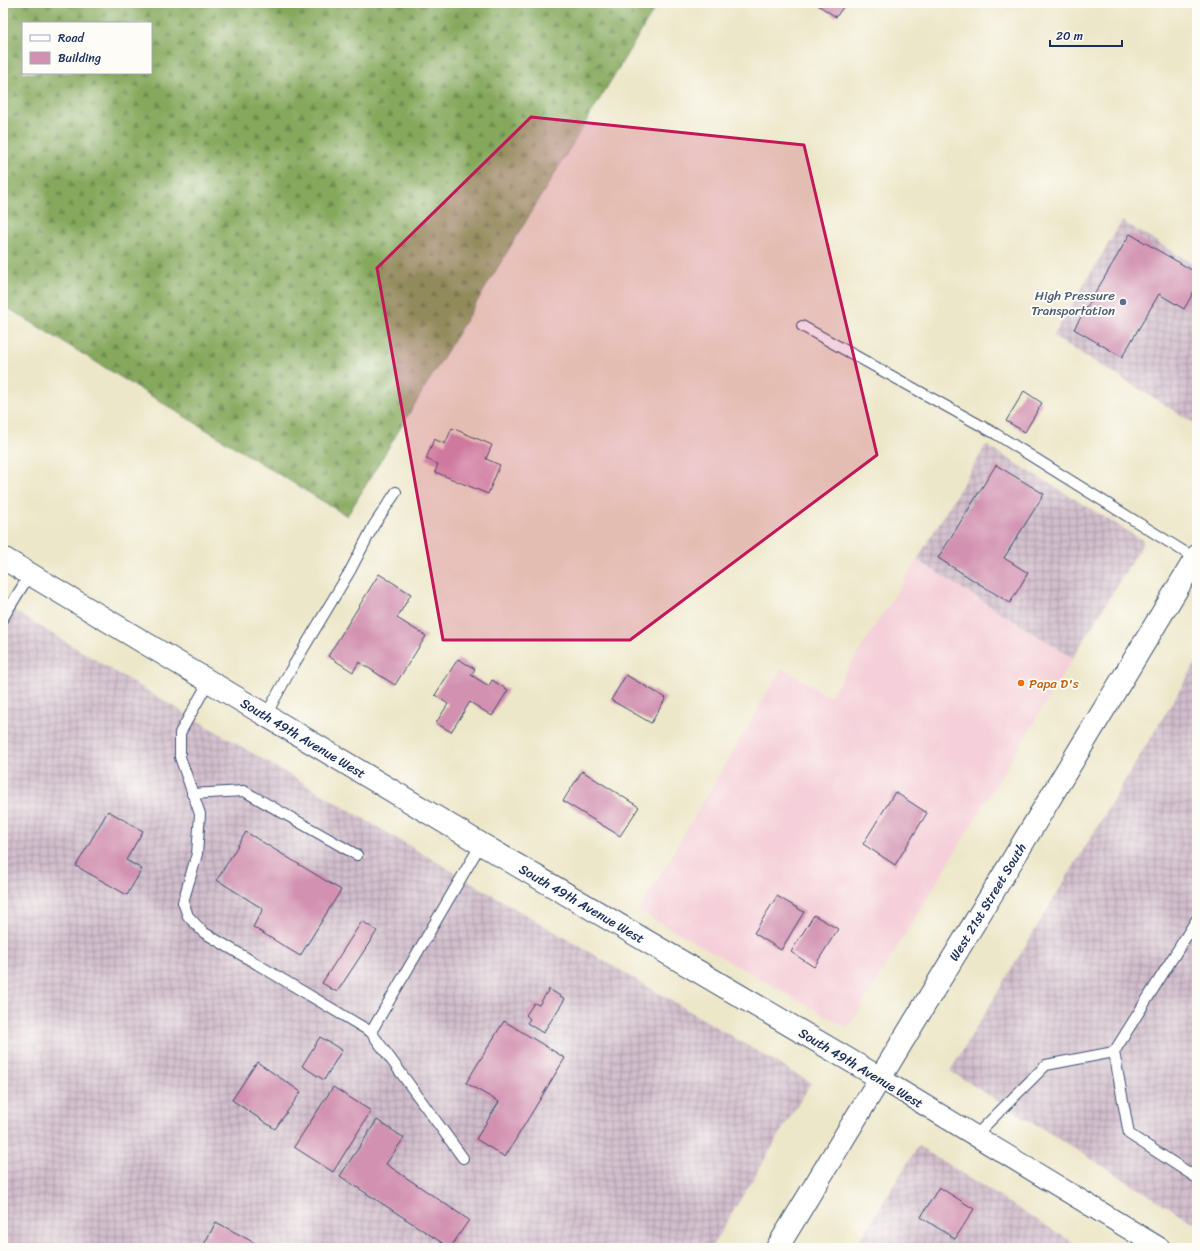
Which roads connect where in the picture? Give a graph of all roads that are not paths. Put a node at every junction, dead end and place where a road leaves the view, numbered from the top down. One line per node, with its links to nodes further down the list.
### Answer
1 (802, 326): 3 (lane)
2 (396, 492): 8 (lane)
3 (1196, 557): 15 (street, West 21st Street South)
4 (3, 558): 5 (street, South 49th Avenue West)
5 (30, 574): 6 (lane); 7 (street, South 49th Avenue West)
6 (3, 618)
7 (209, 681): 8 (street, South 49th Avenue West); 9 (lane)
8 (266, 716): 10 (street, South 49th Avenue West)
9 (192, 794): 11 (lane); 13 (lane)
10 (481, 844): 13 (lane); 15 (street, South 49th Avenue West)
11 (357, 855)
12 (1197, 919): 14 (lane)
13 (371, 1032): 17 (lane)
14 (1114, 1052): 16 (lane); 18 (lane)
15 (880, 1078): 16 (street, South 49th Avenue West); 19 (street, West 21st Street South)
16 (975, 1136): 20 (street, South 49th Avenue West)
17 (463, 1158)
18 (1197, 1178)
19 (777, 1248)
20 (1160, 1248)

